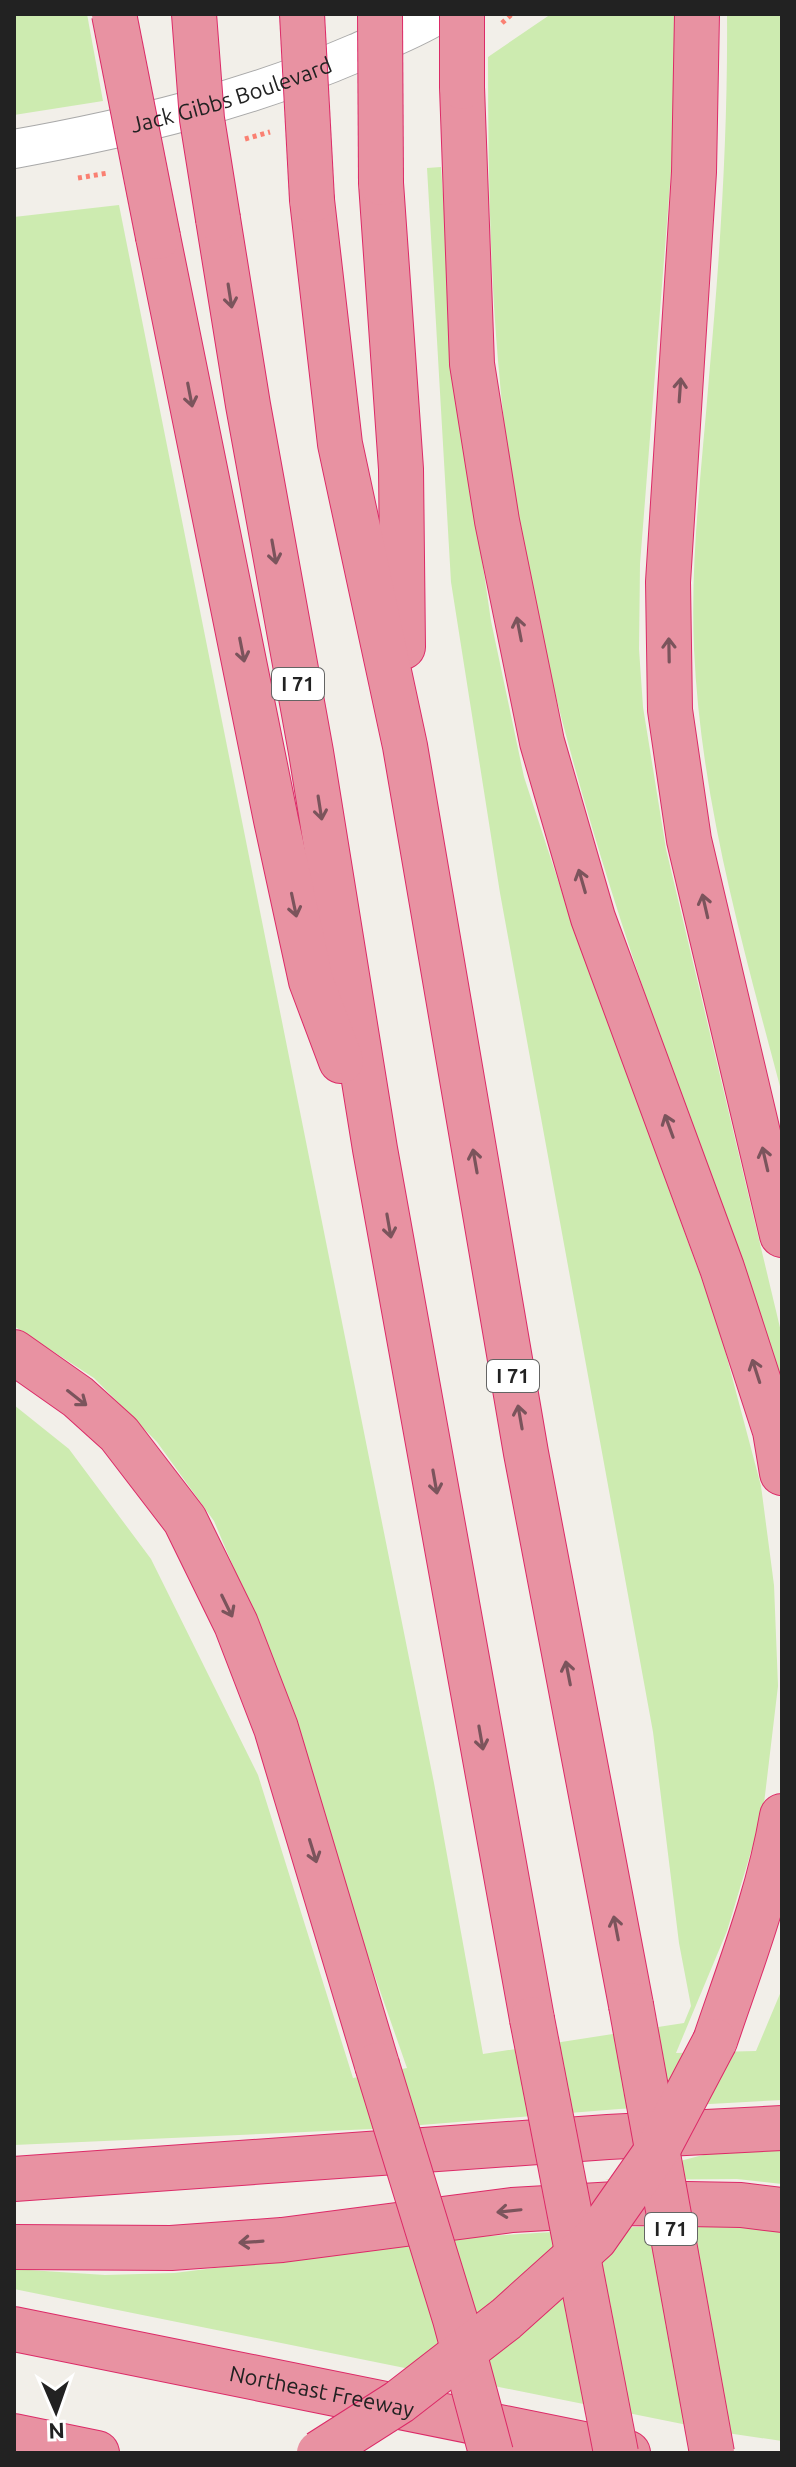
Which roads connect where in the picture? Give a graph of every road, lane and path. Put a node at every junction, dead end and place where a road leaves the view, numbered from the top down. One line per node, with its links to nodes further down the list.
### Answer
1 (114, 14): 10 (highway, one-way to 10, bridge)
2 (194, 14): 10 (highway, I 71, one-way to 10, bridge)
3 (302, 14): 9 (highway, I 71, bridge)
4 (380, 14): 9 (highway, bridge)
5 (439, 14): 8 (street, Jack Gibbs Boulevard)
6 (462, 14): 13 (highway, one-way to 6, bridge)
7 (697, 14): 11 (highway, one-way to 7)
8 (14, 149)
9 (405, 746): 28 (highway, I 71, one-way to 9, bridge)
10 (375, 1149): 26 (highway, I 71, one-way to 26, bridge)
11 (782, 1235)
12 (14, 1352): 25 (highway, one-way to 25, bridge)
13 (782, 1473)
14 (782, 1816): 16 (highway)
15 (782, 1905): 16 (highway)
16 (715, 2041): 24 (highway, bridge)
17 (782, 2128): 18 (highway)
18 (14, 2179)
19 (782, 2210): 20 (highway, one-way to 20)
20 (14, 2247)
21 (14, 2329): 27 (highway, Northeast Freeway)
22 (14, 2436): 23 (highway)
23 (97, 2453)
24 (319, 2453)
25 (491, 2453)
26 (616, 2453)
27 (628, 2453)
28 (712, 2453)

